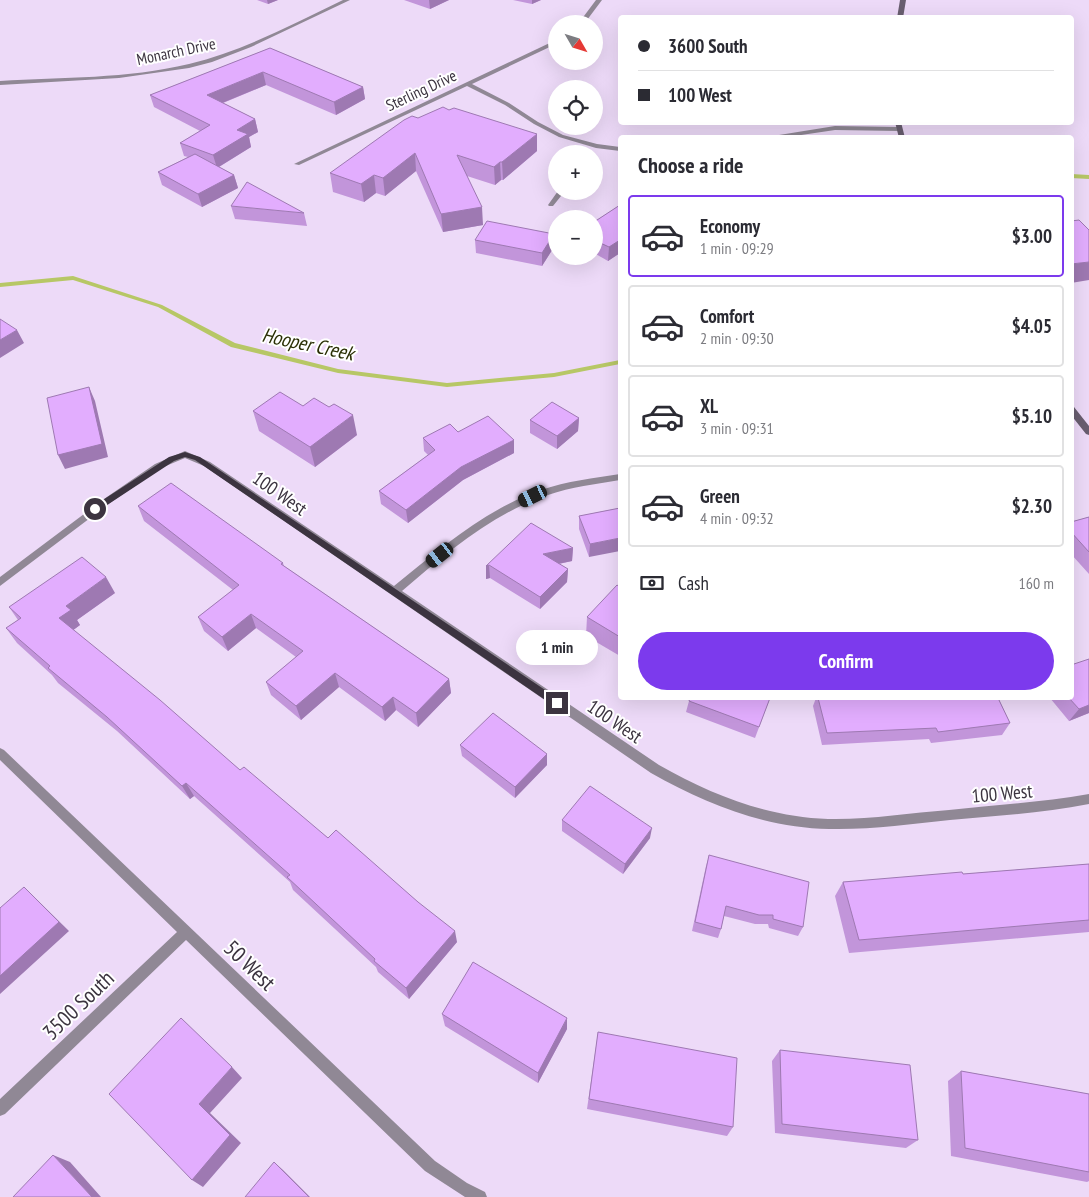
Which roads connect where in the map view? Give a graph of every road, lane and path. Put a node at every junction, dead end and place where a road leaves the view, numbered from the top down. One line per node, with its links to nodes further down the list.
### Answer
1 (347, 0): 7 (street, Monarch Drive)
2 (599, 0): 4 (street)
3 (903, 0): 5 (street)
4 (588, 15)
5 (900, 15)
6 (548, 46): 8 (street, Sterling Drive)
7 (0, 84)
8 (467, 84): 11 (street); 14 (street, Sterling Drive)
9 (898, 126): 10 (street)
10 (785, 135)
11 (593, 145)
12 (603, 147): 13 (street)
13 (618, 150)
14 (297, 164)
15 (556, 200): 16 (street)
16 (552, 205)
17 (1074, 413): 18 (street)
18 (1089, 432)
19 (618, 477): 21 (street)
20 (0, 582): 21 (street, 100 West)
21 (394, 592): 23 (street, 100 West)
22 (0, 753): 24 (street, 50 West)
23 (1089, 799)
24 (186, 932): 25 (street, 3500 South); 26 (street, 50 West)
25 (0, 1109)
26 (480, 1197)

